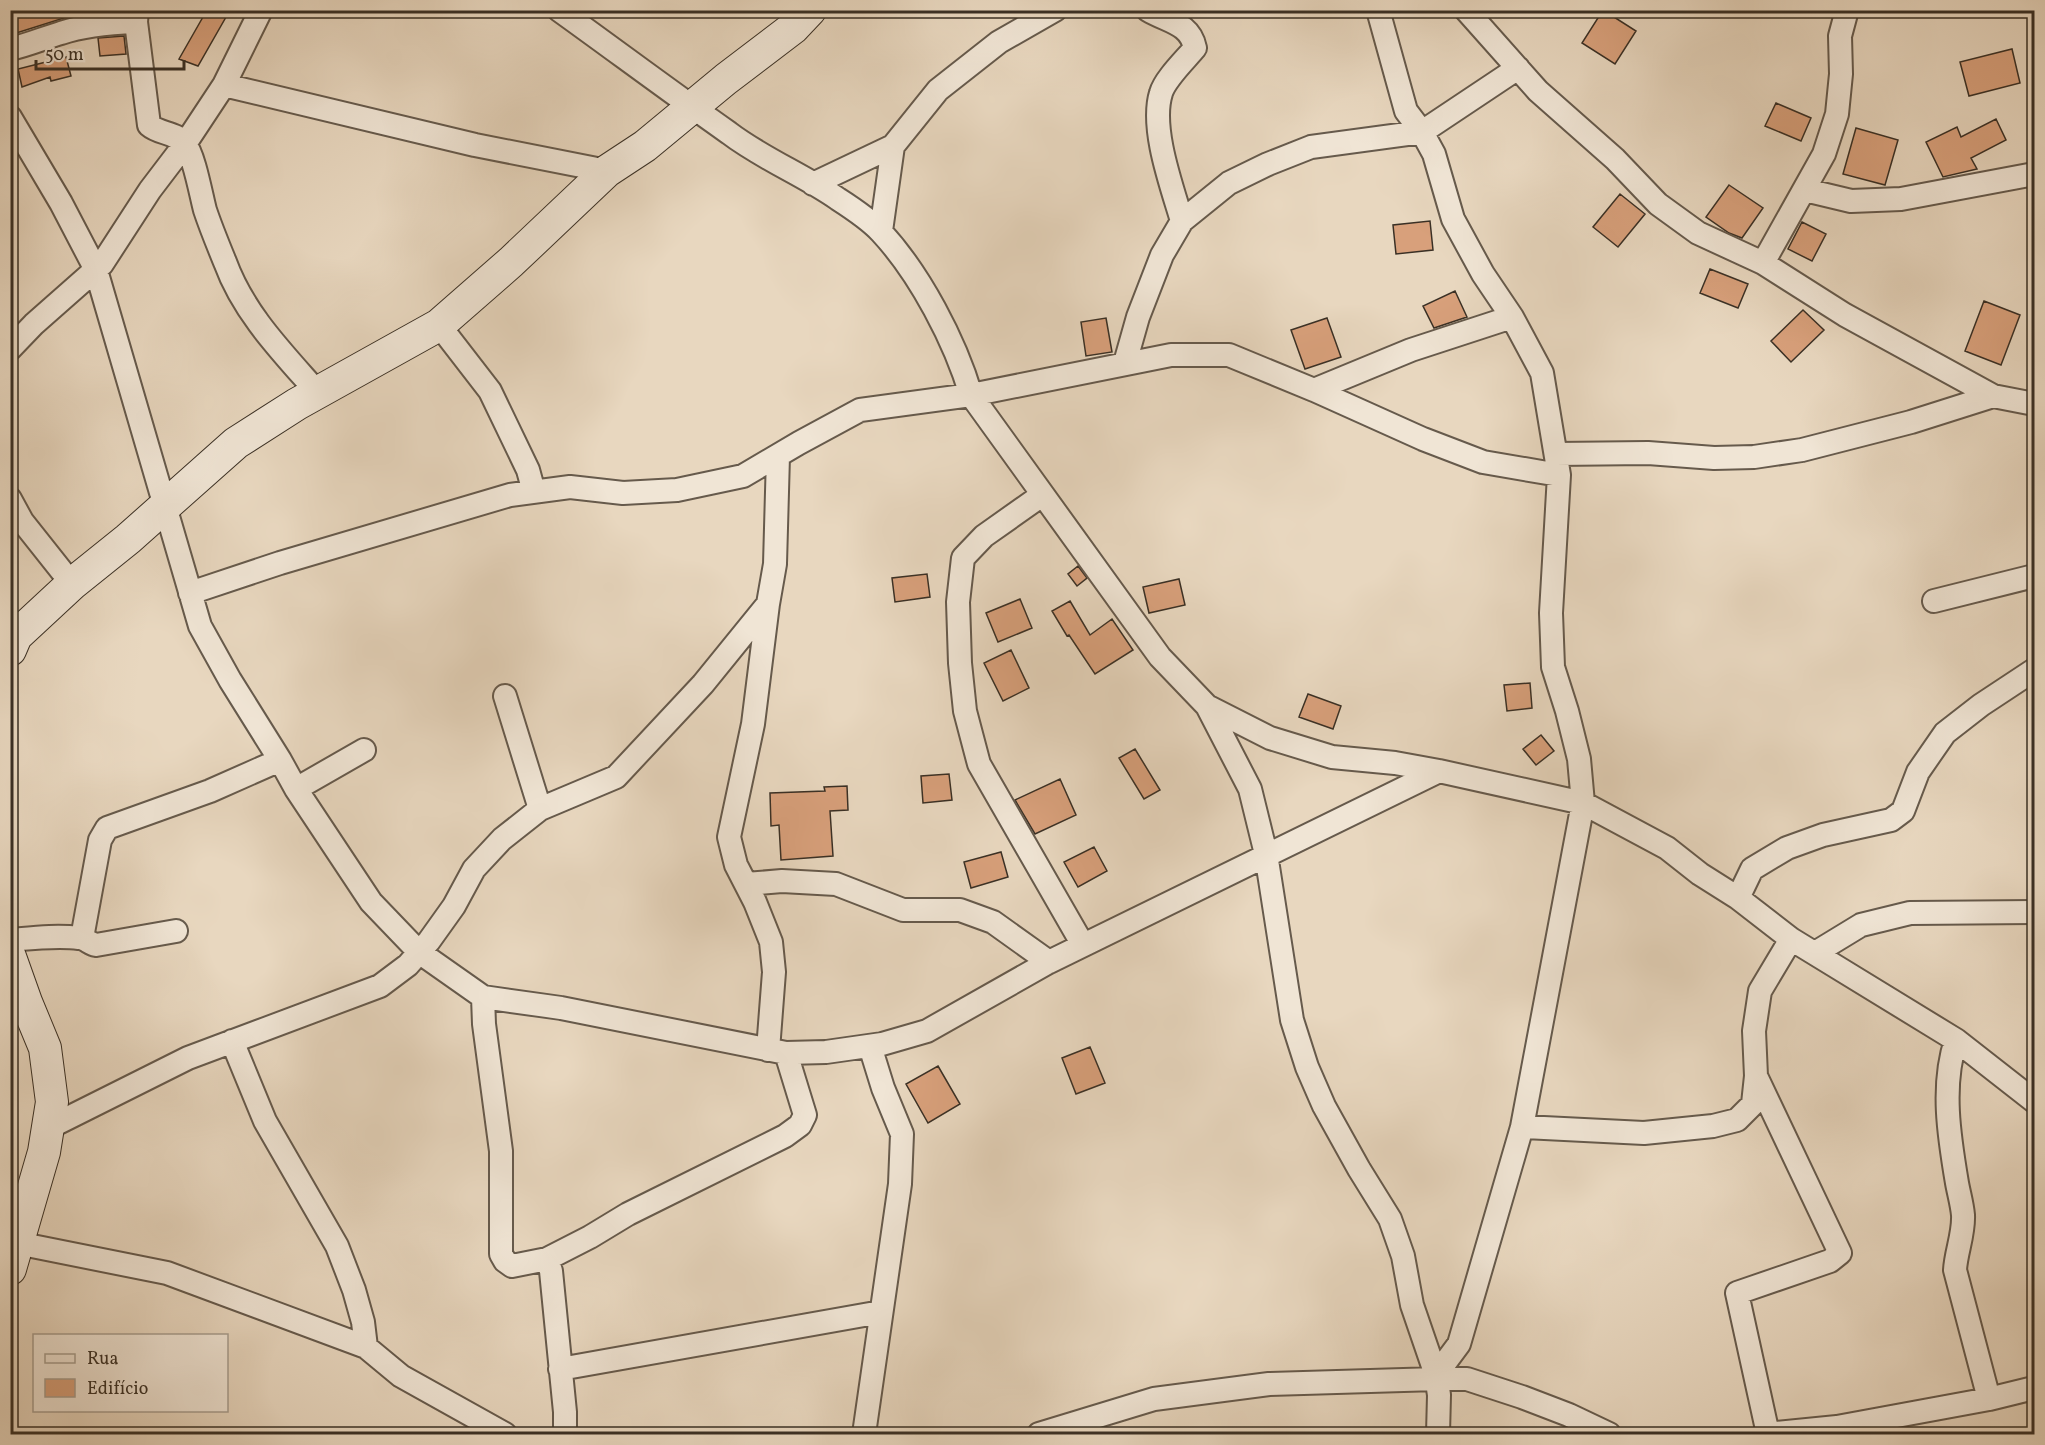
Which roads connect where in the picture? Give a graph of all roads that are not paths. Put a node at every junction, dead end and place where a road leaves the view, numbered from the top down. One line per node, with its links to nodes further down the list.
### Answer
1 (261, 10): 12 (street)
2 (559, 10): 13 (street)
3 (1055, 10): 17 (street)
4 (1148, 10): 22 (street)
5 (1378, 10): 15 (street)
6 (1466, 10): 11 (street)
7 (1847, 10): 21 (street)
8 (809, 11): 13 (street)
9 (136, 16): 10 (street); 16 (street)
10 (10, 49)
11 (1518, 68): 15 (street); 24 (street)
12 (224, 85): 16 (street); 18 (street)
13 (693, 106): 18 (street); 20 (street)
14 (10, 117): 25 (street)
15 (1422, 132): 22 (street); 26 (street)
16 (185, 144): 25 (street); 31 (street)
17 (893, 146): 20 (street); 23 (street)
18 (607, 171): 27 (street)
19 (2034, 174): 21 (street)
20 (813, 184): 23 (street)
21 (1804, 189): 24 (street)
22 (1182, 221): 29 (street)
23 (881, 231): 32 (street)
24 (1763, 263): 33 (street)
25 (96, 270): 28 (street); 40 (street)
26 (1512, 317): 30 (street); 36 (street)
27 (439, 325): 31 (street); 37 (street)
28 (10, 349)
29 (1125, 363): 30 (street); 32 (street)
30 (1314, 390): 36 (street)
31 (318, 393): 40 (street)
32 (971, 395): 35 (street); 38 (street)
33 (1993, 396): 34 (street); 36 (street)
34 (2034, 404)
35 (778, 456): 37 (street); 45 (street)
36 (1558, 465): 54 (street)
37 (534, 492): 43 (street)
38 (1042, 495): 49 (street); 64 (street)
39 (10, 499): 42 (street)
40 (164, 507): 42 (street); 43 (street)
41 (2034, 576): 44 (street)
42 (72, 584): 46 (street)
43 (190, 593): 51 (street)
44 (1934, 601)
45 (768, 604): 55 (street); 57 (street)
46 (12, 642)
47 (2034, 670): 58 (street)
48 (505, 696): 55 (street)
49 (1207, 706): 52 (street); 56 (street)
50 (364, 750): 53 (street)
51 (280, 760): 53 (street); 61 (street)
52 (1439, 771): 54 (street); 56 (street)
53 (296, 789): 65 (street)
54 (1582, 803): 58 (street); 76 (street)
55 (540, 809): 65 (street)
56 (1266, 854): 64 (street); 83 (street)
57 (746, 884): 68 (street); 73 (street)
58 (1738, 898): 62 (street)
59 (2034, 912): 66 (street)
60 (176, 931): 61 (street)
61 (82, 938): 63 (street)
62 (1791, 939): 66 (street); 74 (street)
63 (10, 940)
64 (1083, 945): 68 (street)
65 (419, 952): 69 (street); 71 (street)
66 (1815, 953): 70 (street)
67 (10, 957): 77 (street)
68 (1049, 962): 72 (street)
69 (483, 996): 73 (street); 79 (street)
70 (1956, 1040): 75 (street); 85 (street)
71 (232, 1041): 77 (street); 81 (street)
72 (870, 1046): 73 (street); 80 (street)
73 (777, 1051): 79 (street)
74 (1756, 1076): 76 (street); 94 (street)
75 (2034, 1101)
76 (1522, 1127): 83 (street)
77 (48, 1128): 78 (street)
78 (13, 1252): 81 (street)
79 (546, 1259): 82 (street)
80 (881, 1312): 82 (street); 90 (street)
81 (366, 1347): 88 (street)
82 (560, 1369): 89 (street)
83 (1436, 1377): 86 (street); 92 (street); 93 (street)
84 (2034, 1388): 85 (street)
85 (1989, 1399): 87 (street)
86 (1071, 1430): 91 (street)
87 (1837, 1431): 94 (street)
88 (506, 1434)
89 (565, 1434)
90 (864, 1434)
91 (1039, 1434)
92 (1438, 1434)
93 (1609, 1434)
94 (1767, 1434)

